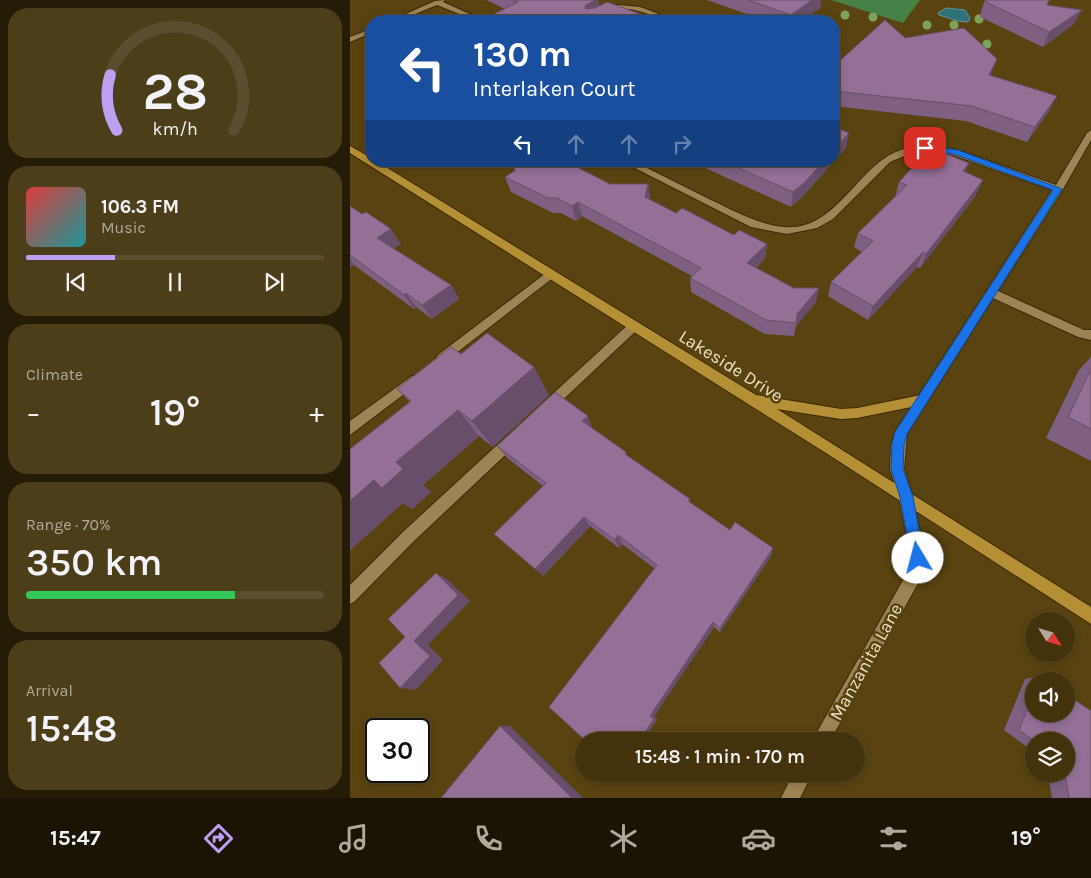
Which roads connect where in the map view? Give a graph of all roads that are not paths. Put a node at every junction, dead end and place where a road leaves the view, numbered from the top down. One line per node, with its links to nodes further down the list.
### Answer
1 (439, 1): 2 (street); 3 (street)
2 (407, 15)
3 (469, 15)
4 (602, 15): 5 (street)
5 (658, 15)
6 (365, 34): 7 (street)
7 (350, 40)
8 (1091, 132): 13 (street, Manzanita Lane)
9 (350, 149): 10 (main road, Lakeside Drive)
10 (365, 158)
11 (379, 167): 14 (main road, Lakeside Drive)
12 (637, 167): 13 (street)
13 (1058, 189): 15 (street, Manzanita Lane)
14 (550, 274): 16 (main road, Lakeside Drive); 18 (street)
15 (990, 292): 17 (street); 21 (street, Manzanita Lane)
16 (634, 326): 20 (main road, Lakeside Drive); 22 (street)
17 (1091, 335)
18 (435, 363)
19 (419, 375): 24 (street)
20 (751, 399): 21 (main road); 25 (main road, Lakeside Drive)
21 (921, 400): 25 (street, Manzanita Lane)
22 (540, 414)
23 (525, 428): 26 (street)
24 (350, 429)
25 (906, 497): 27 (main road, Lakeside Drive); 28 (street, Manzanita Lane)
26 (350, 596)
27 (1091, 616)
28 (827, 732)
29 (799, 782): 30 (street)
30 (790, 798)

